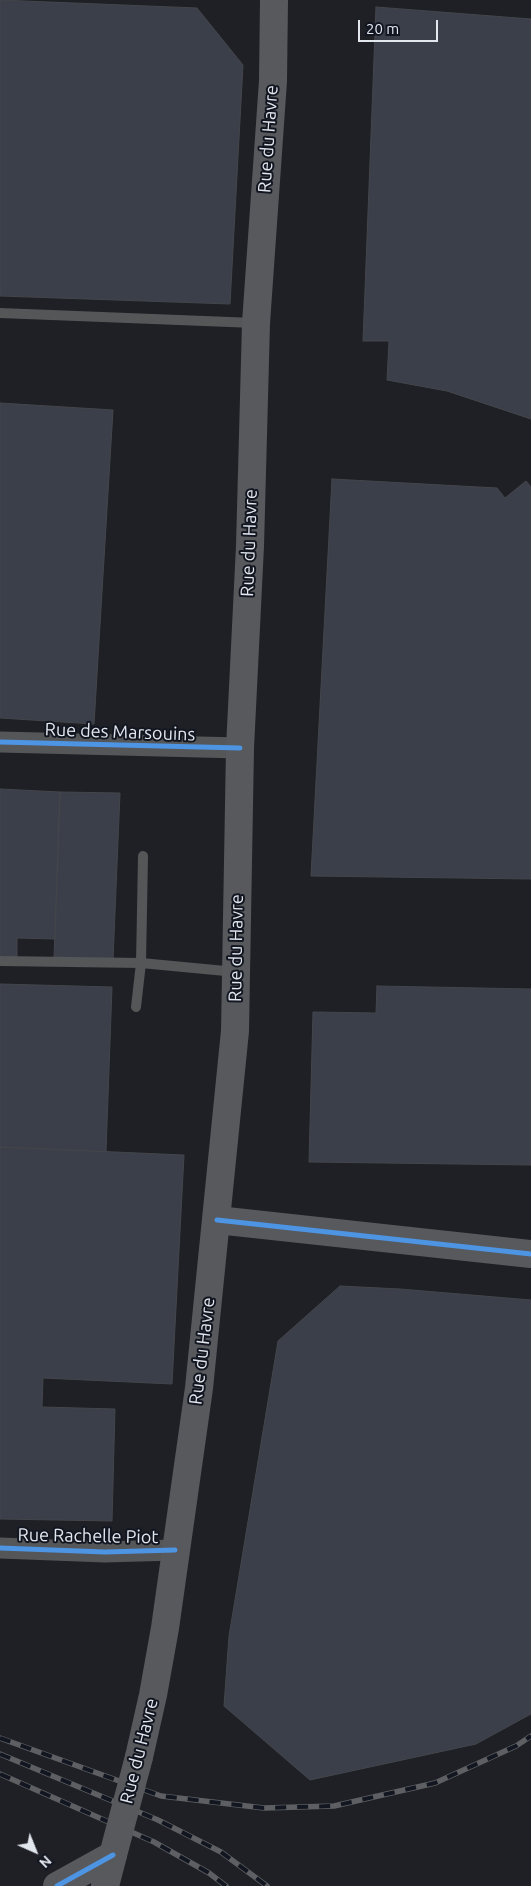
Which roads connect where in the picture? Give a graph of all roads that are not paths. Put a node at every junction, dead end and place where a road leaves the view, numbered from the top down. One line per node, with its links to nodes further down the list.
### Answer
1 (274, 0): 3 (main road, Rue du Havre)
2 (0, 312): 3 (lane)
3 (256, 323): 5 (main road, Rue du Havre)
4 (0, 742): 5 (street, Rue des Marsouins)
5 (240, 748): 9 (main road, Rue du Havre)
6 (143, 856): 8 (lane)
7 (0, 961): 8 (lane)
8 (141, 963): 9 (lane); 10 (lane)
9 (236, 972): 11 (main road, Rue du Havre)
10 (136, 1007)
11 (217, 1220): 12 (main road); 14 (main road, Rue du Havre)
12 (531, 1254)
13 (0, 1548): 14 (street, Rue Rachelle Piot)
14 (175, 1550): 15 (main road, Rue du Havre, bridge)
15 (113, 1855): 16 (main road); 17 (main road, Rue du Havre)
16 (57, 1886)
17 (105, 1886)

